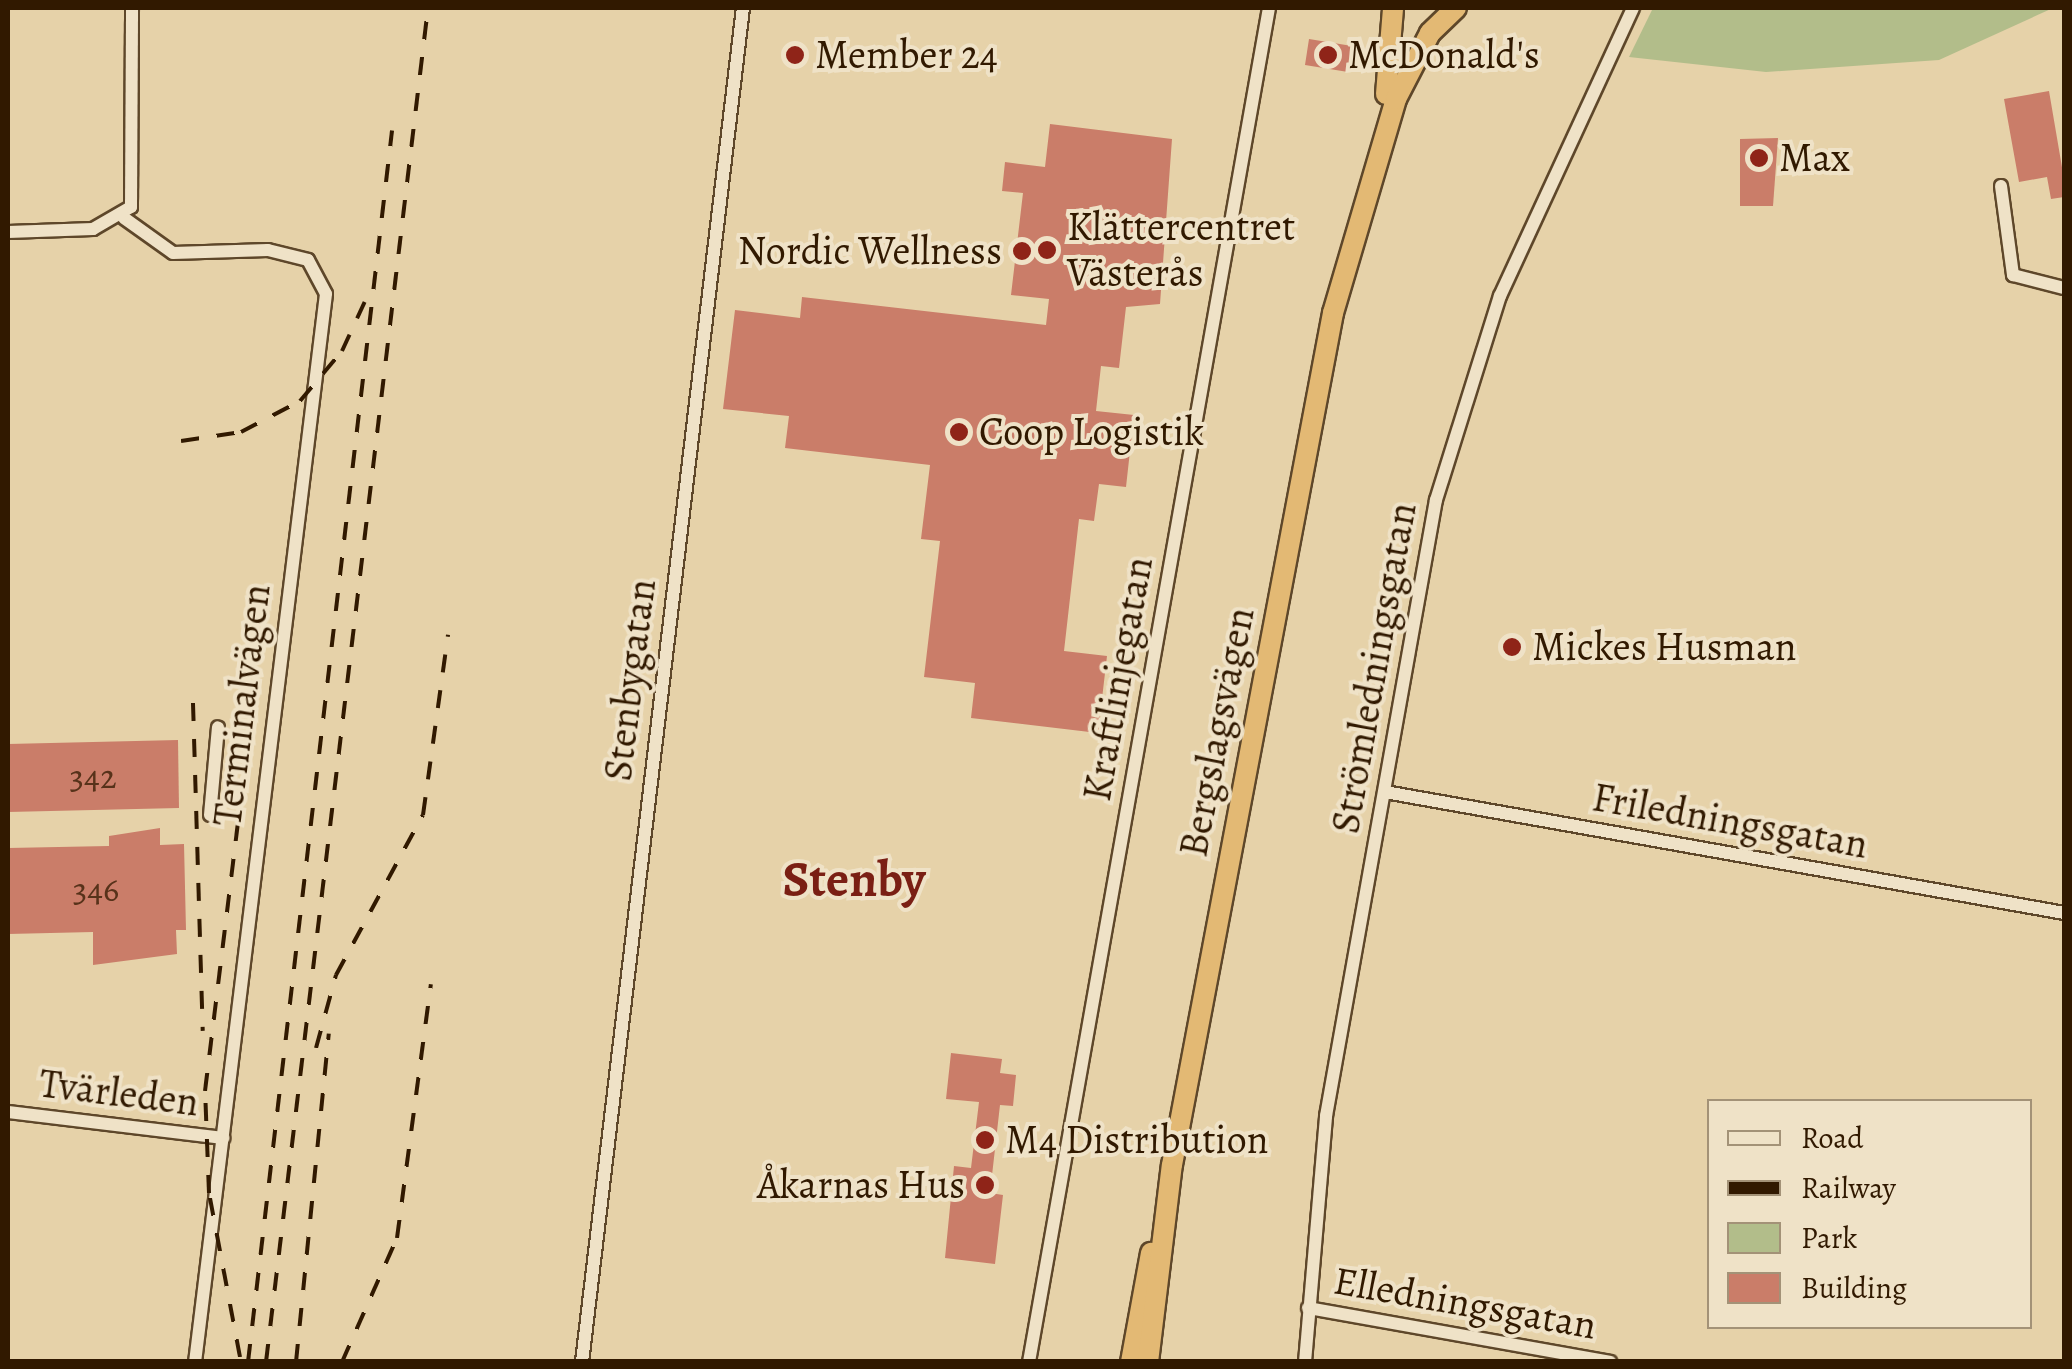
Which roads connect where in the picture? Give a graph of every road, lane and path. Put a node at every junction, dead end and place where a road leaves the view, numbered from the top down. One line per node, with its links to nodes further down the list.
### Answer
1 (132, 8): 8 (street)
2 (743, 8): 21 (street, Stenbygatan)
3 (1269, 8): 22 (street, Kraftlinjegatan)
4 (1392, 8): 11 (highway, Bergslagsvägen)
5 (1456, 8): 11 (highway, Bergslagsvägen)
6 (1633, 11): 13 (street, Strömledningsgatan)
7 (2002, 186): 10 (street)
8 (124, 218): 9 (street); 17 (street, Terminalvägen)
9 (8, 232)
10 (2064, 288)
11 (1333, 313): 18 (highway, Bergslagsvägen)
12 (218, 727): 14 (street)
13 (1385, 792): 15 (street, Friledningsgatan); 19 (street, Strömledningsgatan)
14 (210, 815)
15 (2064, 914)
16 (8, 1112): 17 (street, Tvärleden)
17 (223, 1138): 20 (street, Terminalvägen)
18 (1172, 1165): 23 (highway, Bergslagsvägen); 24 (highway, Bergslagsvägen)
19 (1308, 1308): 25 (street, Strömledningsgatan); 26 (street, Elledningsgatan)
20 (195, 1362)
21 (582, 1362)
22 (1029, 1362)
23 (1131, 1362)
24 (1148, 1362)
25 (1305, 1362)
26 (1610, 1362)

